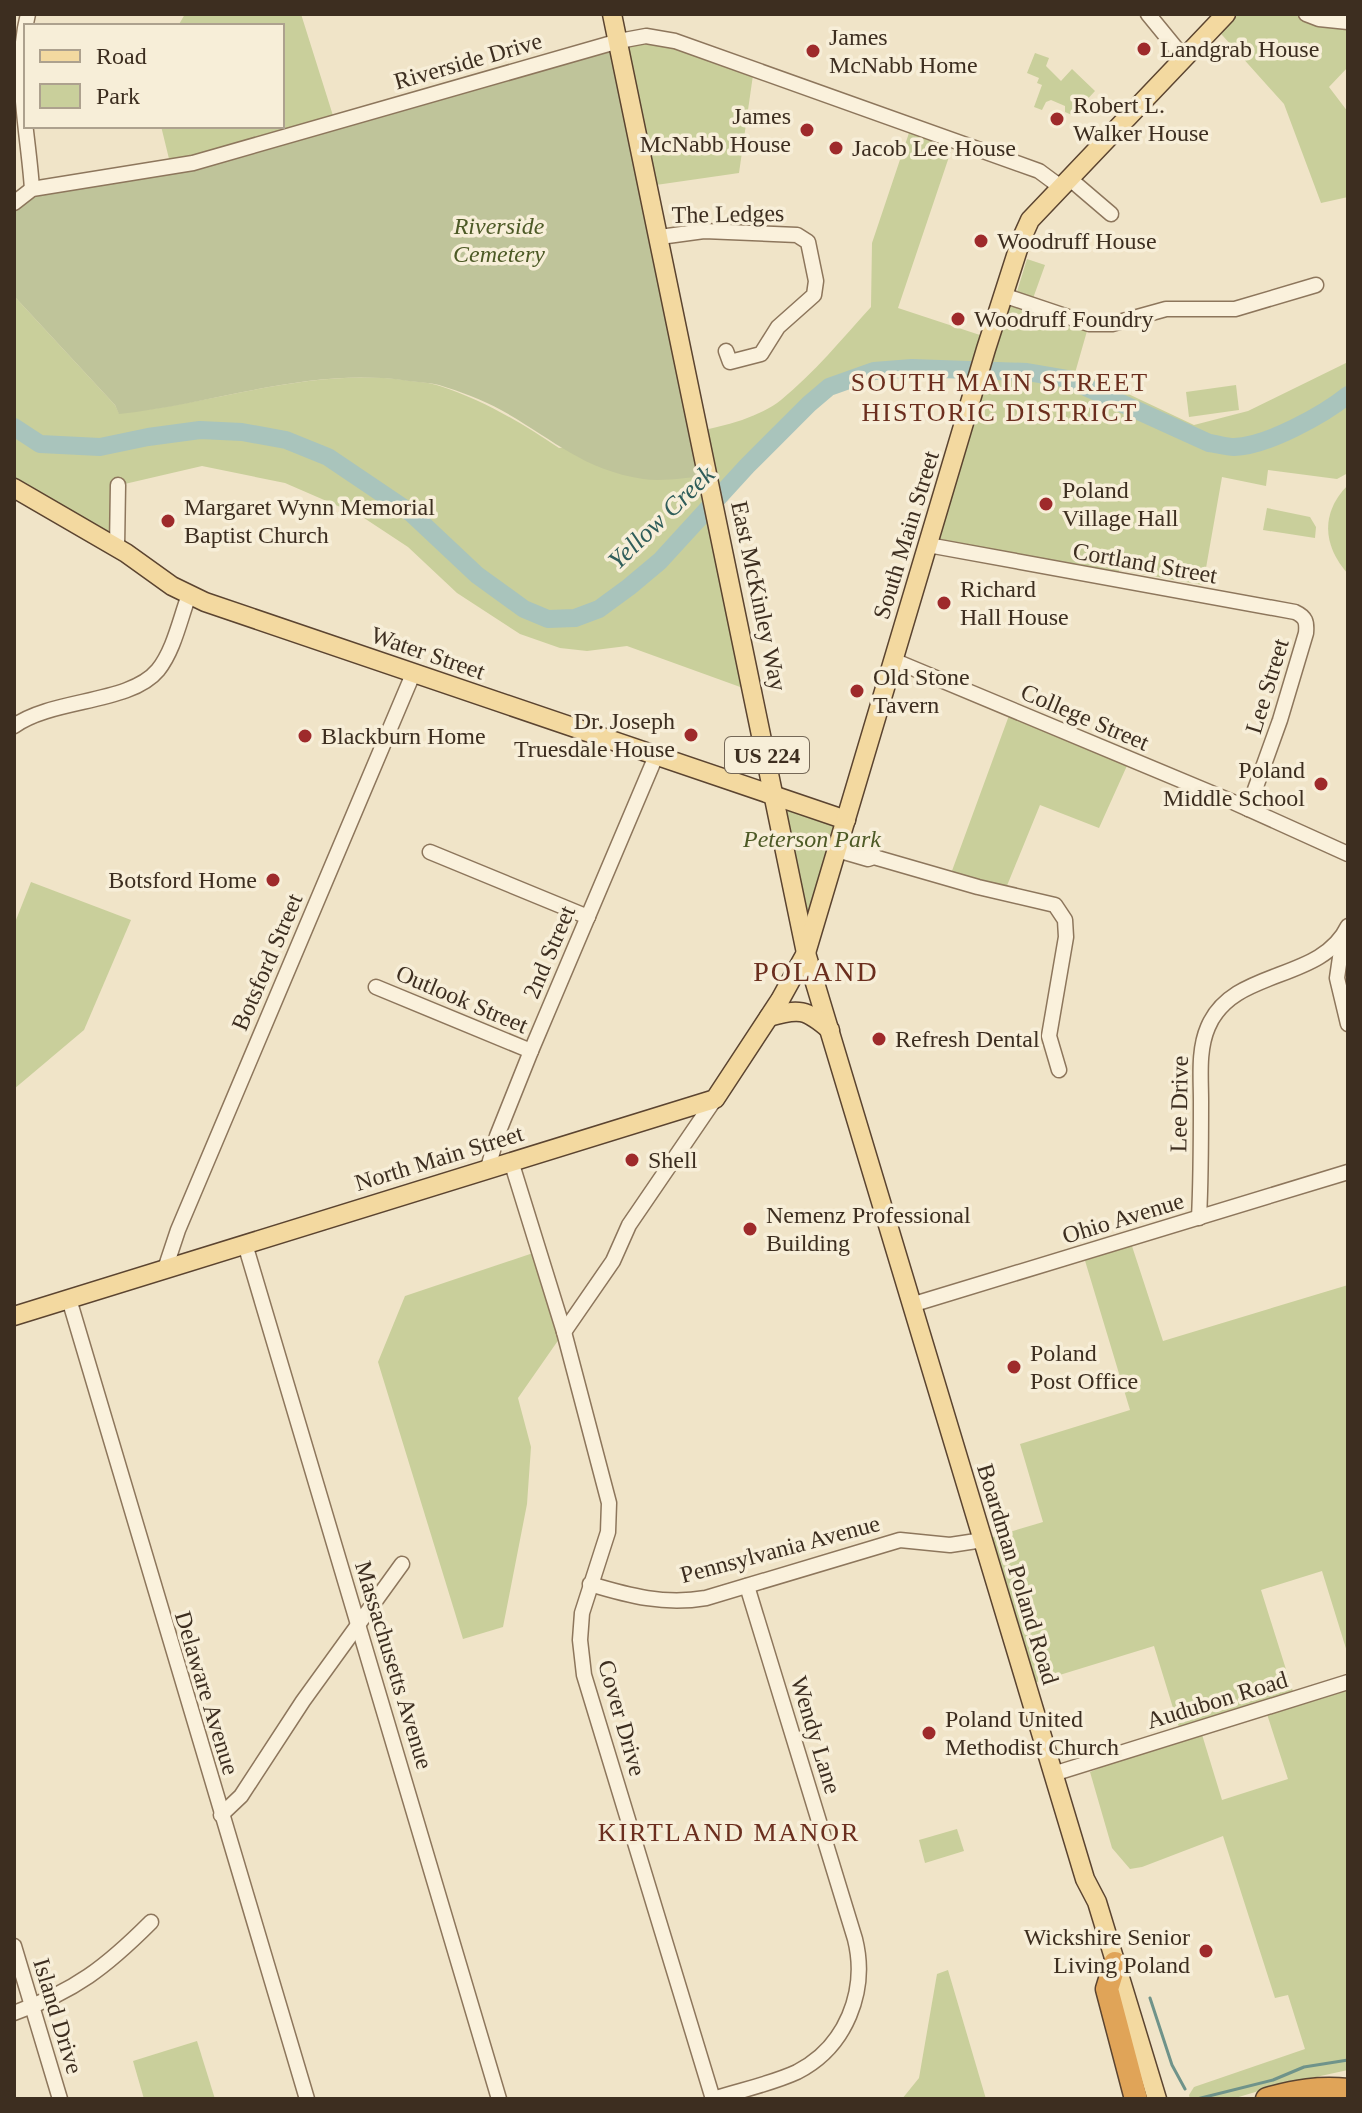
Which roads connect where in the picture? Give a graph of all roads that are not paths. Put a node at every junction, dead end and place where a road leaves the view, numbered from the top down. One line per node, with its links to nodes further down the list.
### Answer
1 (612, 14): 7 (main road, East McKinley Way / US 224)
2 (1148, 14): 8 (street)
3 (1226, 14): 8 (main road, South Main Street)
4 (1306, 14): 5 (street)
5 (1348, 22)
6 (24, 35): 9 (street)
7 (619, 41): 10 (street, Riverside Drive); 11 (street, Riverside Drive); 14 (main road, East McKinley Way / US 224)
8 (1184, 58): 10 (main road, South Main Street)
9 (17, 91): 11 (street)
10 (1066, 184): 13 (street, Riverside Drive); 16 (main road, South Main Street)
11 (32, 189): 12 (street, Riverside Drive)
12 (14, 203)
13 (1111, 214)
14 (660, 237): 17 (street, The Ledges); 28 (main road, East McKinley Way / US 224)
15 (1316, 285): 16 (street)
16 (1003, 295): 20 (main road, South Main Street)
17 (726, 351)
18 (118, 485): 21 (street)
19 (14, 488): 21 (main road, Water Street)
20 (928, 545): 23 (street, Cortland Street); 24 (main road, South Main Street)
21 (117, 548): 22 (main road, Water Street)
22 (189, 595): 25 (main road, Water Street); 26 (street)
23 (1306, 620): 29 (street, Lee Street)
24 (893, 660): 29 (street, College Street); 30 (main road, South Main Street)
25 (413, 674): 27 (main road, Water Street); 49 (street, Botsford Street)
26 (14, 726)
27 (656, 756): 28 (main road, Water Street); 34 (street, 2nd Street)
28 (775, 796): 30 (main road, Water Street); 36 (main road, East McKinley Way / US 224)
29 (1248, 809): 33 (street, College Street)
30 (846, 820): 31 (main road, South Main Street)
31 (839, 844): 36 (main road, South Main Street); 42 (street)
32 (430, 852): 34 (street)
33 (1348, 854)
34 (588, 917): 41 (street, 2nd Street)
35 (1346, 932): 39 (street); 47 (street, Lee Drive)
36 (806, 953): 38 (main road); 40 (main road, US 224)
37 (376, 987): 41 (street, Outlook Street)
38 (769, 1017): 40 (main road); 43 (main road)
39 (1348, 1024)
40 (830, 1030): 51 (main road, US 224)
41 (531, 1051): 45 (street, 2nd Street)
42 (1059, 1070)
43 (715, 1099): 44 (main road, North Main Street); 53 (street)
44 (511, 1161): 45 (main road, North Main Street); 53 (street, Cover Drive)
45 (488, 1168): 48 (main road, North Main Street)
46 (1348, 1172): 47 (street, Ohio Avenue)
47 (1199, 1218): 51 (street, Ohio Avenue)
48 (245, 1244): 49 (main road, North Main Street); 58 (street, Massachusetts Avenue)
49 (165, 1269): 50 (main road, North Main Street)
50 (69, 1299): 52 (main road, North Main Street); 61 (street, Delaware Avenue)
51 (911, 1305): 54 (main road, Boardman Poland Road / US 224)
52 (14, 1316)
53 (564, 1332): 56 (street, Cover Drive)
54 (983, 1540): 57 (street, Pennsylvania Avenue); 60 (main road, Boardman Poland Road / US 224)
55 (402, 1564): 58 (street)
56 (590, 1584): 57 (street, Pennsylvania Avenue); 71 (street, Cover Drive)
57 (747, 1586): 71 (street, Wendy Lane)
58 (358, 1625): 61 (street); 70 (street, Massachusetts Avenue)
59 (1348, 1682): 60 (street, Audubon Road)
60 (1053, 1774): 64 (main road, Boardman Poland Road / US 224)
61 (221, 1815): 69 (street, Delaware Avenue)
62 (151, 1922): 65 (street)
63 (14, 1946): 65 (street, Island Drive)
64 (1115, 1963): 72 (highway); 73 (main road, Boardman Poland Road / US 224)
65 (32, 2007): 66 (street); 68 (street, Island Drive)
66 (14, 2013)
67 (1348, 2090): 74 (highway)
68 (60, 2099)
69 (307, 2099)
70 (499, 2099)
71 (713, 2099)
72 (1136, 2099)
73 (1157, 2099)
74 (1267, 2099)

